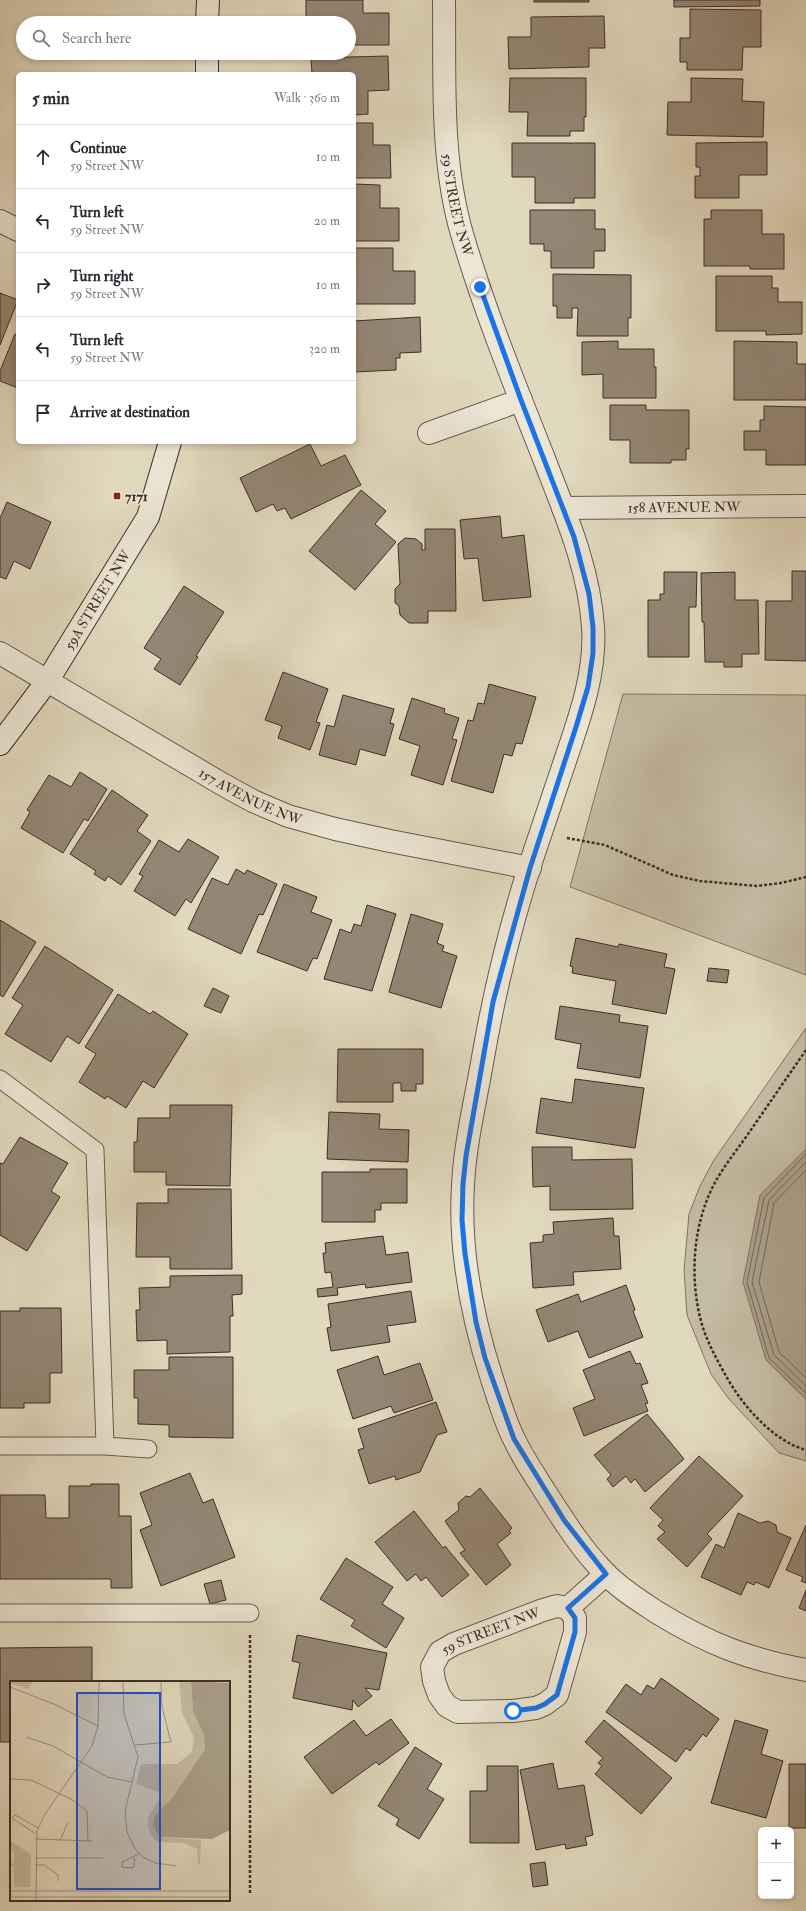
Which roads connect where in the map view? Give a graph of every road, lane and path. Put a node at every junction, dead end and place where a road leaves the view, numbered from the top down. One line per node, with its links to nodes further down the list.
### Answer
1 (208, 0): 3 (street)
2 (444, 0): 8 (street, 59 STREET NW)
3 (207, 16)
4 (207, 60): 5 (street)
5 (207, 72)
6 (0, 221): 7 (street)
7 (16, 229)
8 (521, 400): 9 (street); 12 (street, 59 STREET NW)
9 (429, 434)
10 (169, 444): 14 (street, 59A STREET NW)
11 (806, 506): 12 (street, 158 AVENUE NW)
12 (563, 508): 16 (street, 59 STREET NW)
13 (0, 653): 14 (street, 157 AVENUE NW)
14 (48, 680): 15 (street, 59A STREET NW); 17 (street, 157 AVENUE NW)
15 (0, 744)
16 (541, 833): 17 (street, 59 STREET NW); 18 (path)
17 (530, 868): 25 (street, 59 STREET NW)
18 (806, 877)
19 (806, 1050): 24 (path)
20 (0, 1079): 22 (lane)
21 (0, 1446): 22 (lane)
22 (105, 1446): 23 (lane)
23 (148, 1449)
24 (806, 1450)
25 (606, 1574): 26 (street); 29 (street, 59 STREET NW)
26 (568, 1608): 26 (street, 59 STREET NW)
27 (0, 1613): 28 (lane)
28 (250, 1613): 30 (path)
29 (806, 1670)
30 (250, 1893)

